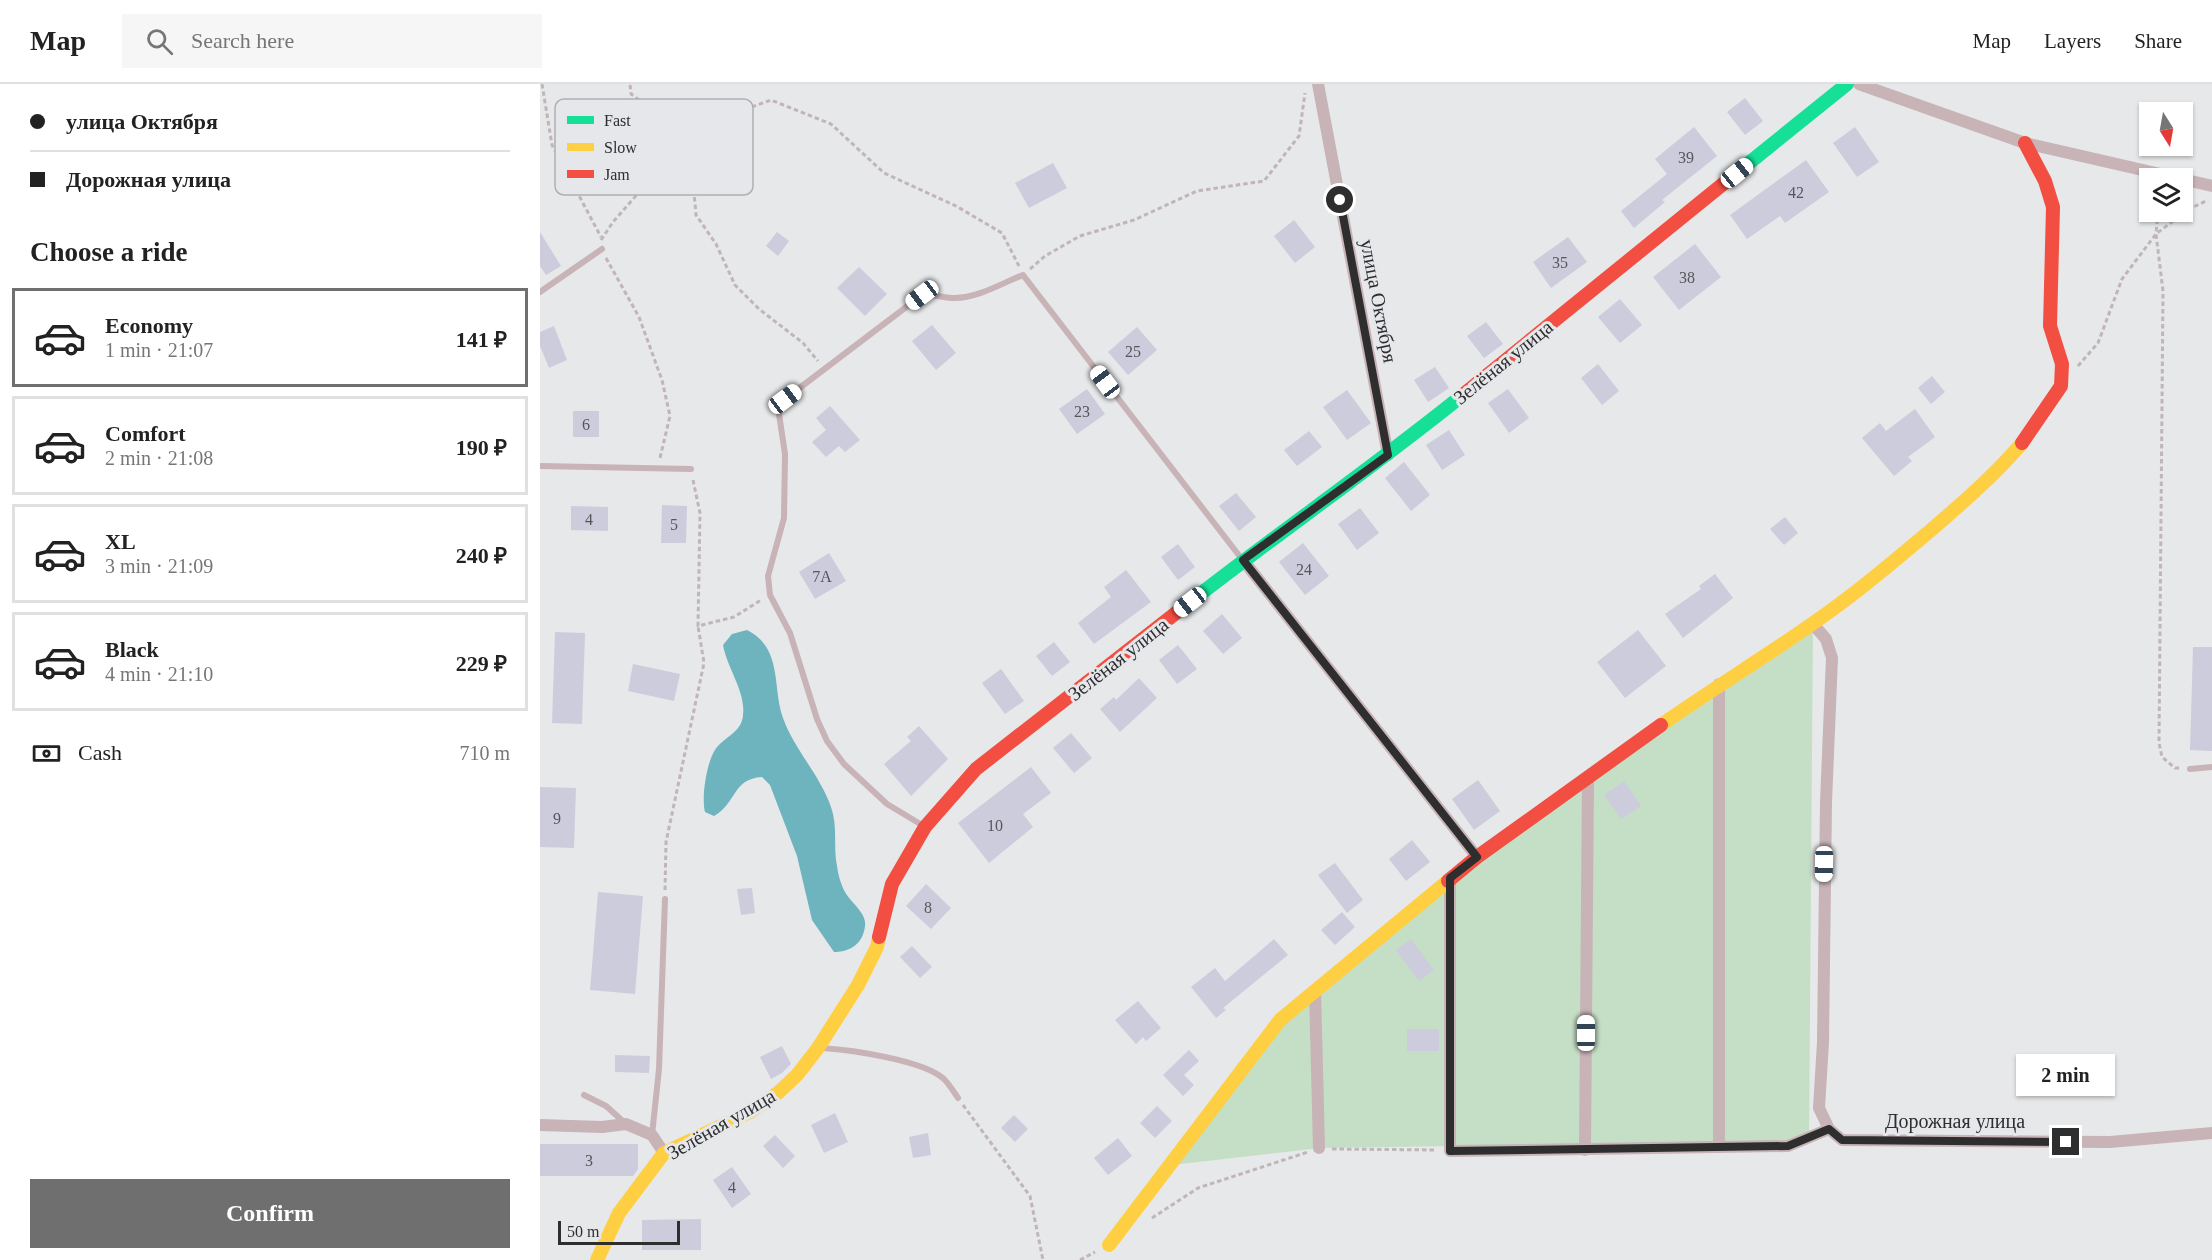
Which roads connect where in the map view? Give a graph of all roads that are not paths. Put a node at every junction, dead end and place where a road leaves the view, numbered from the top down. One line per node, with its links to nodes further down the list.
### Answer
1 (1318, 84): 8 (street, улица Октября)
2 (1847, 84): 8 (street, Зелёная улица)
3 (1859, 84): 4 (street)
4 (2025, 143): 5 (street); 12 (street)
5 (2212, 186)
6 (602, 249): 7 (lane)
7 (540, 292)
8 (1388, 455): 11 (street, Зелёная улица)
9 (540, 466): 10 (lane)
10 (691, 469)
11 (1243, 560): 17 (street, Зелёная улица); 17 (lane); 18 (street)
12 (1814, 624): 13 (street); 27 (street)
13 (1719, 684): 16 (street); 30 (street)
14 (2212, 767): 15 (lane)
15 (2190, 769)
16 (1588, 778): 18 (street); 32 (street)
17 (925, 827): 22 (street, Зелёная улица)
18 (1477, 857): 19 (street)
19 (1450, 878): 21 (street); 32 (street)
20 (665, 899): 29 (lane)
21 (1315, 991): 31 (street); 34 (street)
22 (818, 1048): 24 (lane); 33 (street, Зелёная улица)
23 (584, 1095): 25 (lane)
24 (958, 1098)
25 (626, 1124): 26 (street); 29 (street)
26 (540, 1125)
27 (1829, 1129): 28 (street, Дорожная улица); 30 (street)
28 (2212, 1133)
29 (652, 1135): 33 (street)
30 (1719, 1147): 32 (street)
31 (1320, 1148)
32 (1585, 1149)
33 (664, 1153): 35 (street, Зелёная улица)
34 (1109, 1245)
35 (597, 1260)

